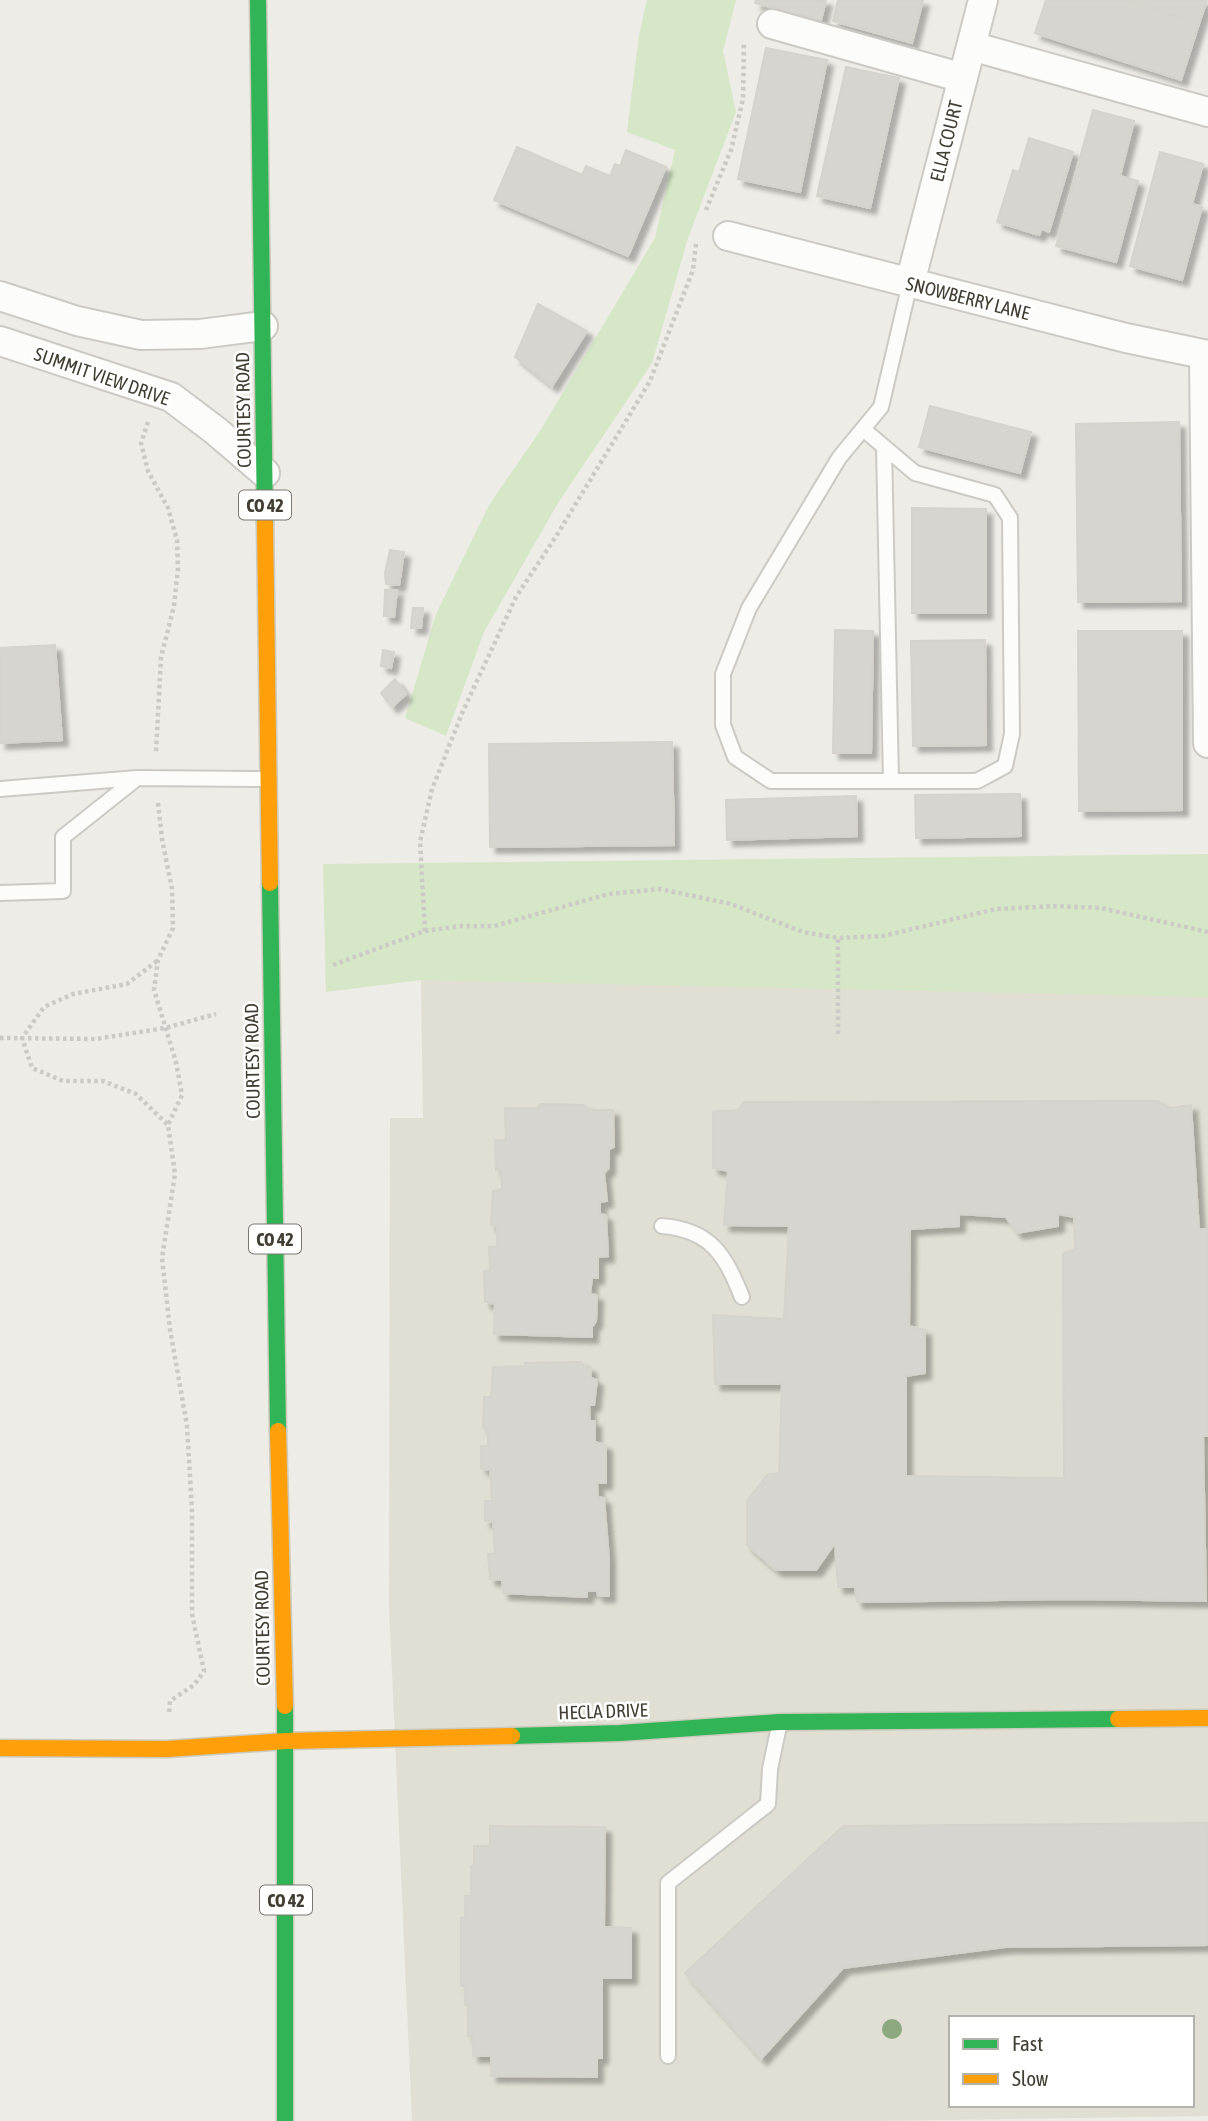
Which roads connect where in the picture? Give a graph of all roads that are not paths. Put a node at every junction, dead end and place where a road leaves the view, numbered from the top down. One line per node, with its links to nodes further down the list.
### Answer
1 (258, 0): 10 (main road, COURTESY ROAD / CO 42)
2 (983, 0): 4 (street, ELLA COURT)
3 (772, 24): 5 (street)
4 (971, 46): 5 (street, ELLA COURT); 6 (street)
5 (963, 78): 8 (street, ELLA COURT)
6 (1208, 112)
7 (728, 236): 8 (street, SNOWBERRY LANE)
8 (910, 283): 12 (street, SNOWBERRY LANE); 13 (lane)
9 (0, 296): 10 (street)
10 (263, 326): 15 (main road, COURTESY ROAD / CO 42)
11 (0, 341): 15 (street, SUMMIT VIEW DRIVE)
12 (1206, 355): 16 (street)
13 (863, 429): 14 (lane); 19 (lane)
14 (884, 447): 19 (lane); 19 (lane)
15 (265, 473): 18 (main road, COURTESY ROAD / CO 42)
16 (1208, 743)
17 (137, 778): 18 (lane); 20 (lane); 21 (lane)
18 (269, 779): 26 (main road, COURTESY ROAD / CO 42)
19 (891, 781)
20 (0, 789)
21 (0, 893)
22 (662, 1226): 23 (lane)
23 (742, 1297)
24 (1208, 1718): 25 (main road, HECLA DRIVE)
25 (779, 1722): 26 (main road, HECLA DRIVE); 28 (lane)
26 (286, 1741): 27 (main road, HECLA DRIVE); 29 (main road, COURTESY ROAD / CO 42)
27 (0, 1748)
28 (668, 2056)
29 (285, 2121)

